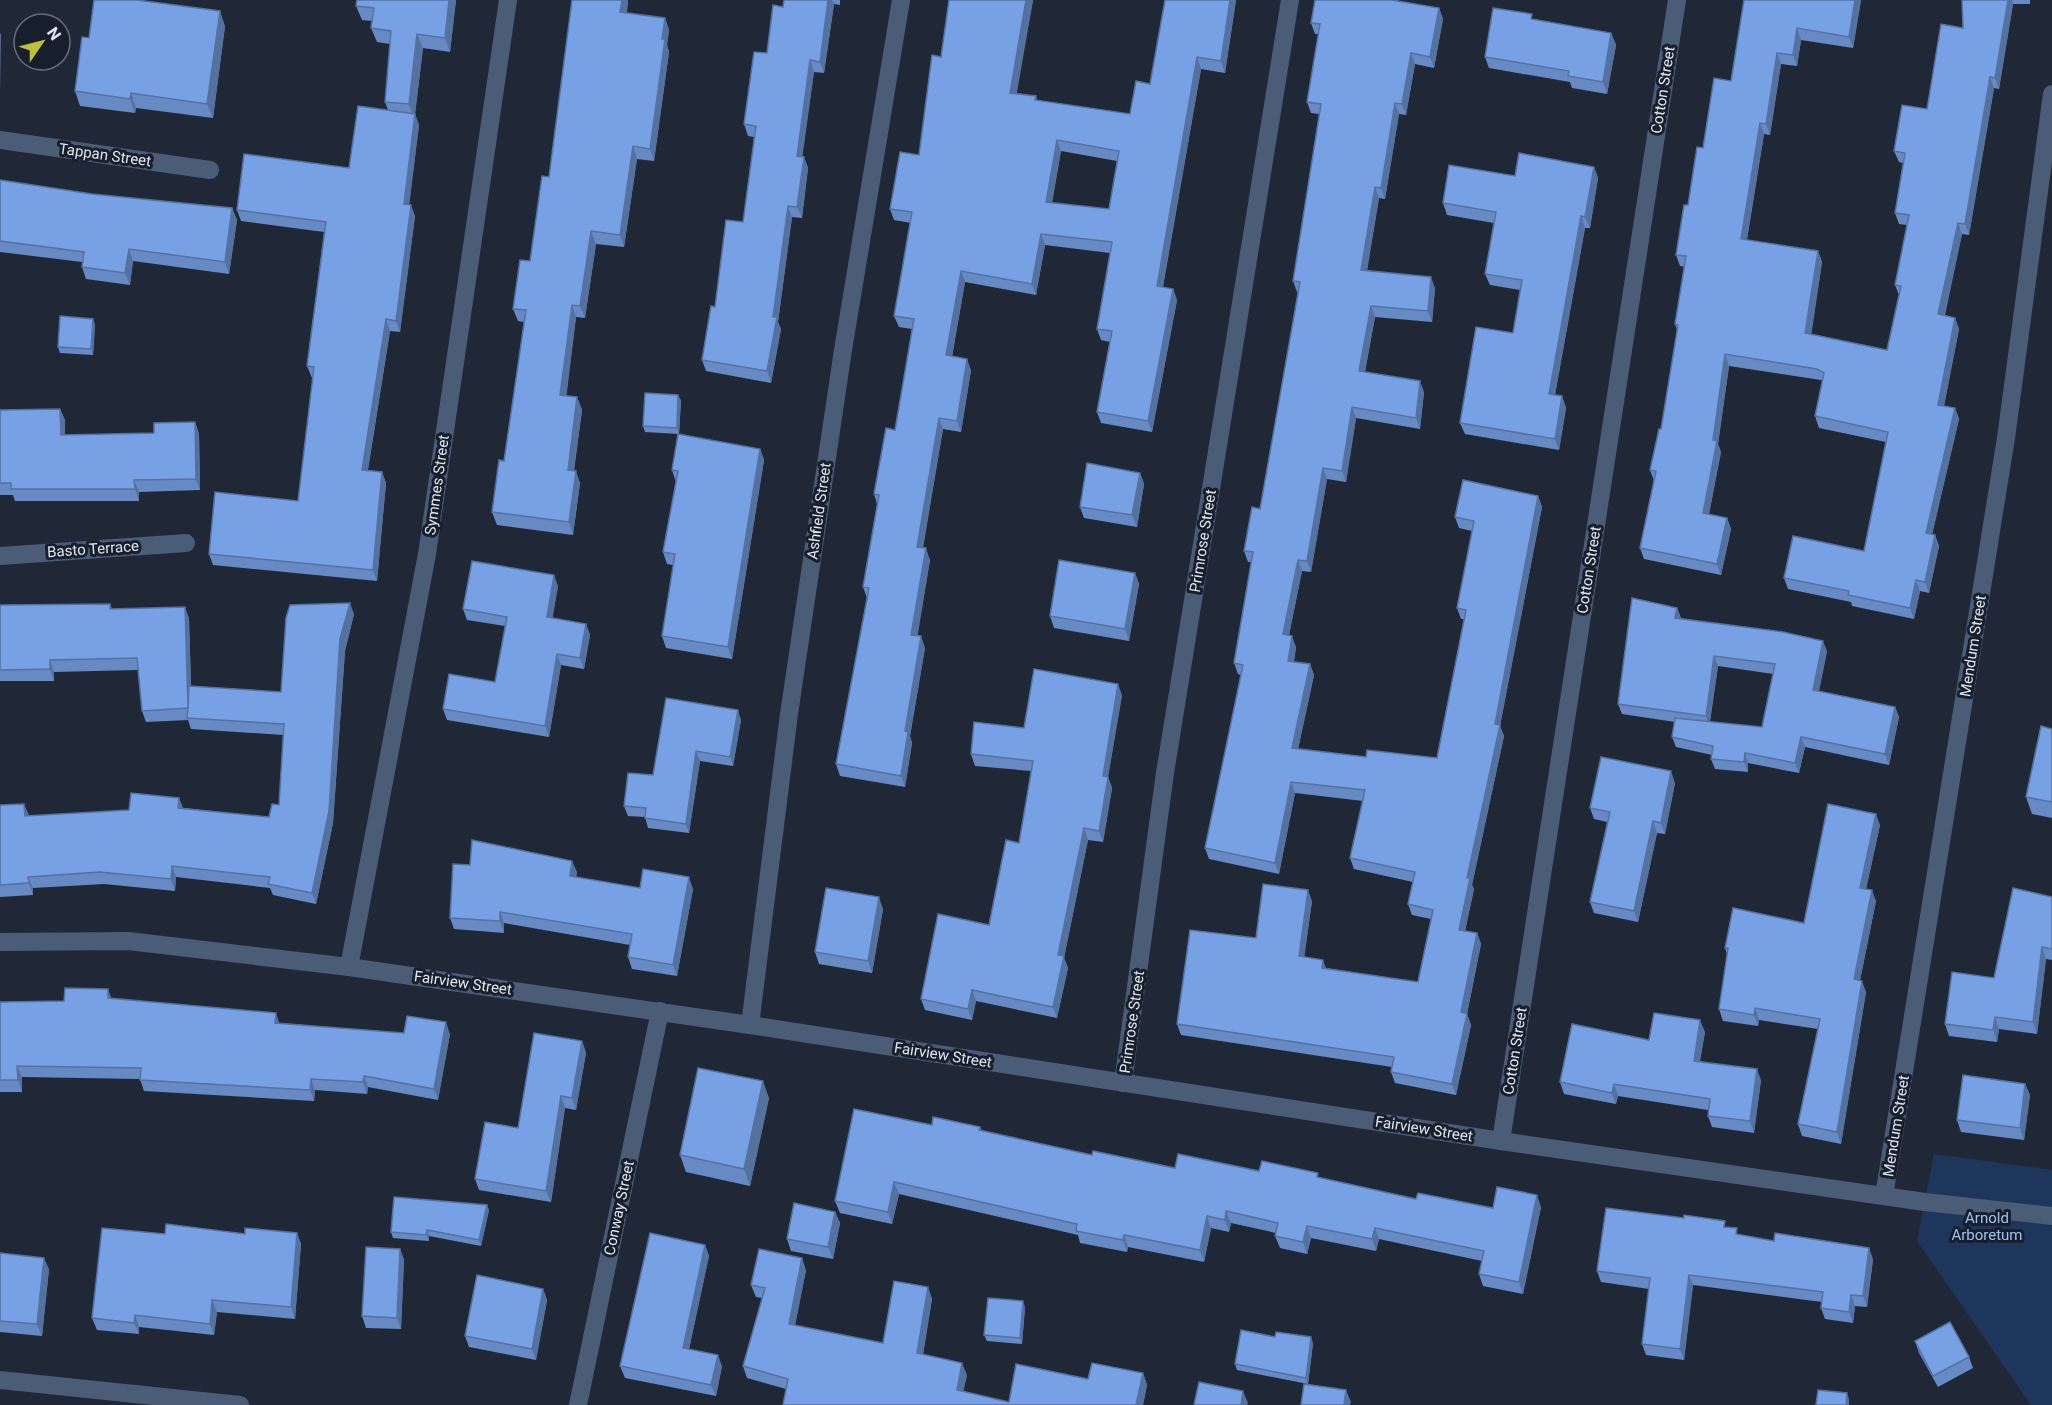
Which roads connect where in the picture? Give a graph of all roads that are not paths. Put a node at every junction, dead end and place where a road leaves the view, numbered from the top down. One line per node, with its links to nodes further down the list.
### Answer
1 (508, 0): 11 (street, Symmes Street)
2 (901, 0): 13 (street, Ashfield Street)
3 (1290, 0): 14 (street, Primrose Street)
4 (1677, 0): 15 (street, Cotton Street)
5 (2052, 94): 16 (street, Mendum Street)
6 (0, 140): 7 (street, Tappan Street)
7 (210, 170)
8 (186, 543): 9 (street, Basto Terrace)
9 (0, 556)
10 (0, 942): 11 (street, Fairview Street)
11 (349, 967): 12 (street, Fairview Street)
12 (660, 1011): 13 (street, Fairview Street); 20 (street, Conway Street)
13 (750, 1025): 14 (street, Fairview Street)
14 (1123, 1083): 15 (street, Fairview Street)
15 (1501, 1141): 16 (street, Fairview Street)
16 (1884, 1196): 17 (street, Fairview Street)
17 (2052, 1216)
18 (0, 1380): 19 (street)
19 (240, 1405)
20 (578, 1405)

